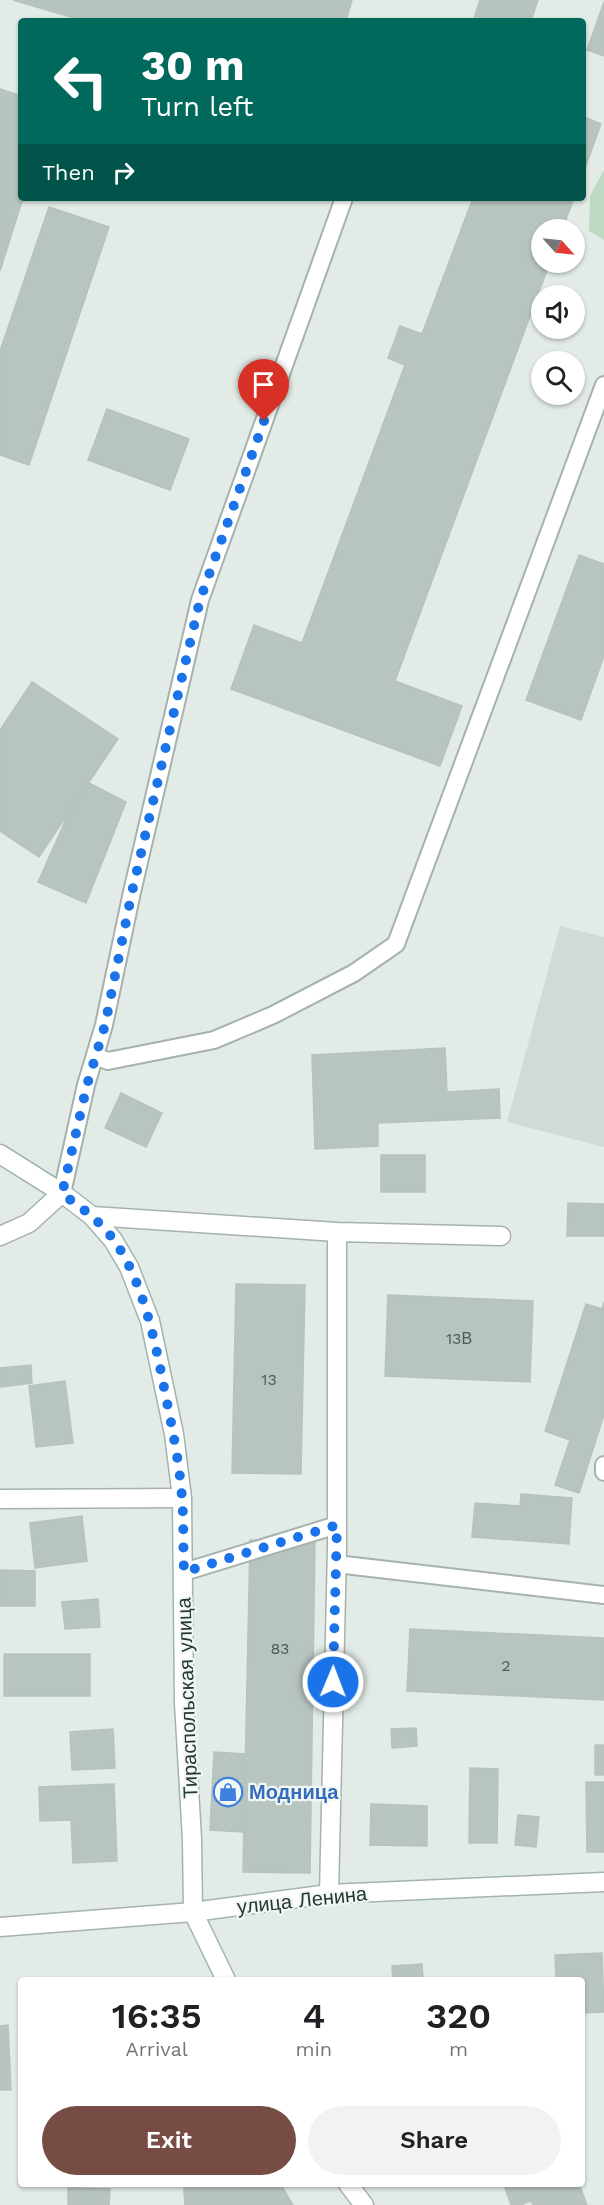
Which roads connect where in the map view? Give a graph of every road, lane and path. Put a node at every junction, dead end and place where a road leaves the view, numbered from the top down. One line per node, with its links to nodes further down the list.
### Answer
1 (343, 201): 3 (lane)
2 (604, 385): 3 (lane)
3 (95, 1056): 5 (lane)
4 (0, 1154): 5 (street, Тираспольская улица)
5 (62, 1194): 6 (street, Тираспольская улица); 8 (street)
6 (92, 1216): 7 (street); 12 (street, Тираспольская улица)
7 (337, 1232): 9 (street); 14 (street)
8 (0, 1236)
9 (501, 1236)
10 (604, 1465): 11 (lane)
11 (604, 1473)
12 (182, 1498): 13 (street); 16 (street, Тираспольская улица)
13 (0, 1499)
14 (337, 1525): 15 (street); 16 (lane)
15 (336, 1564): 17 (lane); 19 (street)
16 (184, 1572): 20 (street, Тираспольская улица)
17 (604, 1595)
18 (604, 1881): 19 (street, улица Ленина)
19 (328, 1894): 20 (street, улица Ленина)
20 (193, 1912): 21 (street, улица Ленина); 22 (street, Тираспольская улица)
21 (0, 1927)
22 (225, 1977)
23 (350, 2187): 24 (street)
24 (364, 2205)

